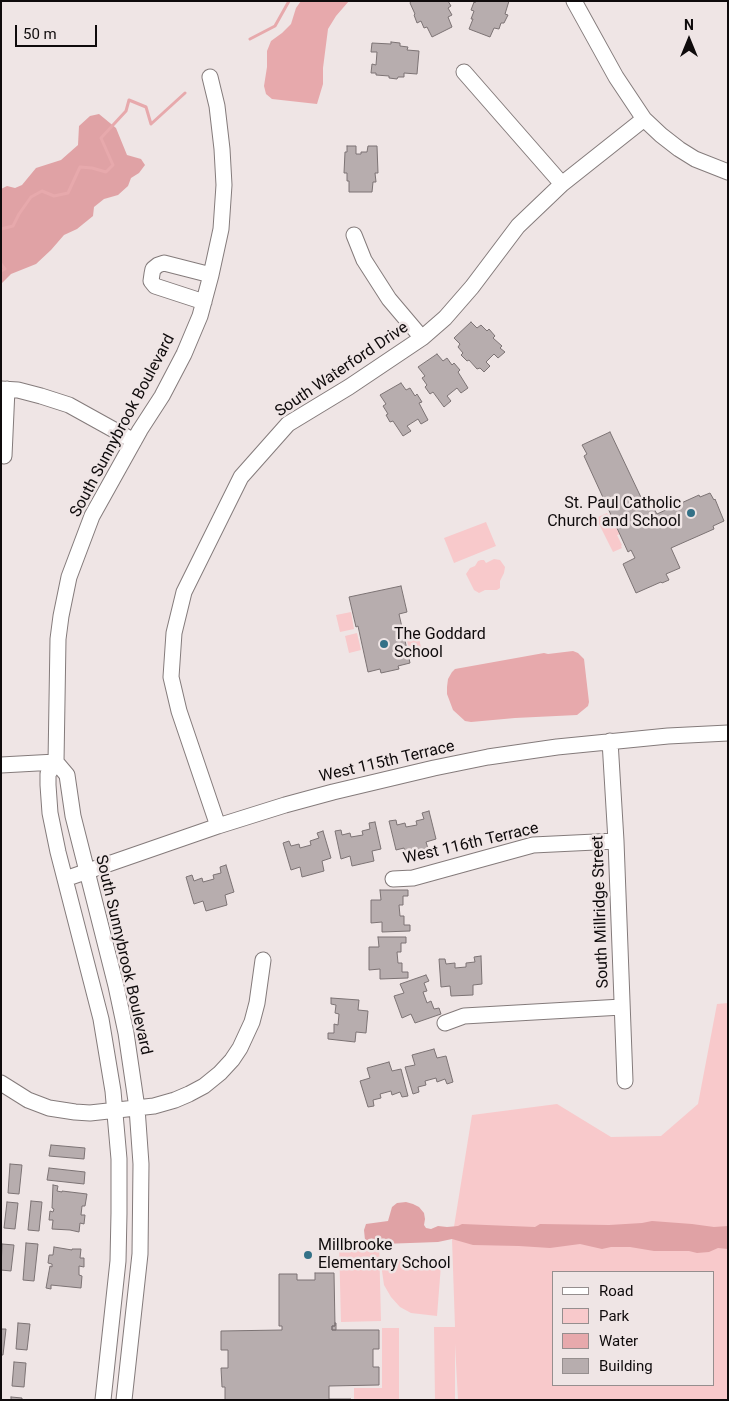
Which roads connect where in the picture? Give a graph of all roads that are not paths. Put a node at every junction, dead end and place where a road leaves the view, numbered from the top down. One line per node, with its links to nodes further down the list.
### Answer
1 (574, 1): 4 (street)
2 (464, 72): 6 (street)
3 (210, 77): 8 (street, South Sunnybrook Boulevard)
4 (644, 119): 5 (street); 6 (street, South Waterford Drive)
5 (728, 172)
6 (562, 184): 10 (street, South Waterford Drive)
7 (354, 235): 10 (street)
8 (211, 275): 9 (street, South Sunnybrook Boulevard); 9 (street)
9 (204, 302): 12 (street, South Sunnybrook Boulevard)
10 (422, 338): 18 (street, South Waterford Drive)
11 (4, 389): 12 (street); 13 (street)
12 (134, 440): 16 (street, South Sunnybrook Boulevard)
13 (4, 456)
14 (728, 733): 15 (street, West 115th Terrace)
15 (610, 741): 18 (street, West 115th Terrace); 19 (street, South Millridge Street)
16 (56, 762): 17 (street); 20 (street, South Sunnybrook Boulevard); 21 (street, South Sunnybrook Boulevard)
17 (1, 765)
18 (218, 826): 20 (street, West 115th Terrace)
19 (616, 841): 22 (street, West 116th Terrace); 24 (street, South Millridge Street)
20 (87, 872): 21 (street, West 115th Terrace); 28 (street, South Sunnybrook Boulevard)
21 (66, 879): 29 (street, South Sunnybrook Boulevard)
22 (393, 879)
23 (263, 960): 28 (street)
24 (622, 1007): 25 (street); 26 (street, South Millridge Street)
25 (445, 1023)
26 (625, 1081)
27 (1, 1083): 29 (street)
28 (137, 1108): 29 (street); 31 (street, South Sunnybrook Boulevard)
29 (115, 1110): 30 (street, South Sunnybrook Boulevard)
30 (103, 1400)
31 (124, 1400)

